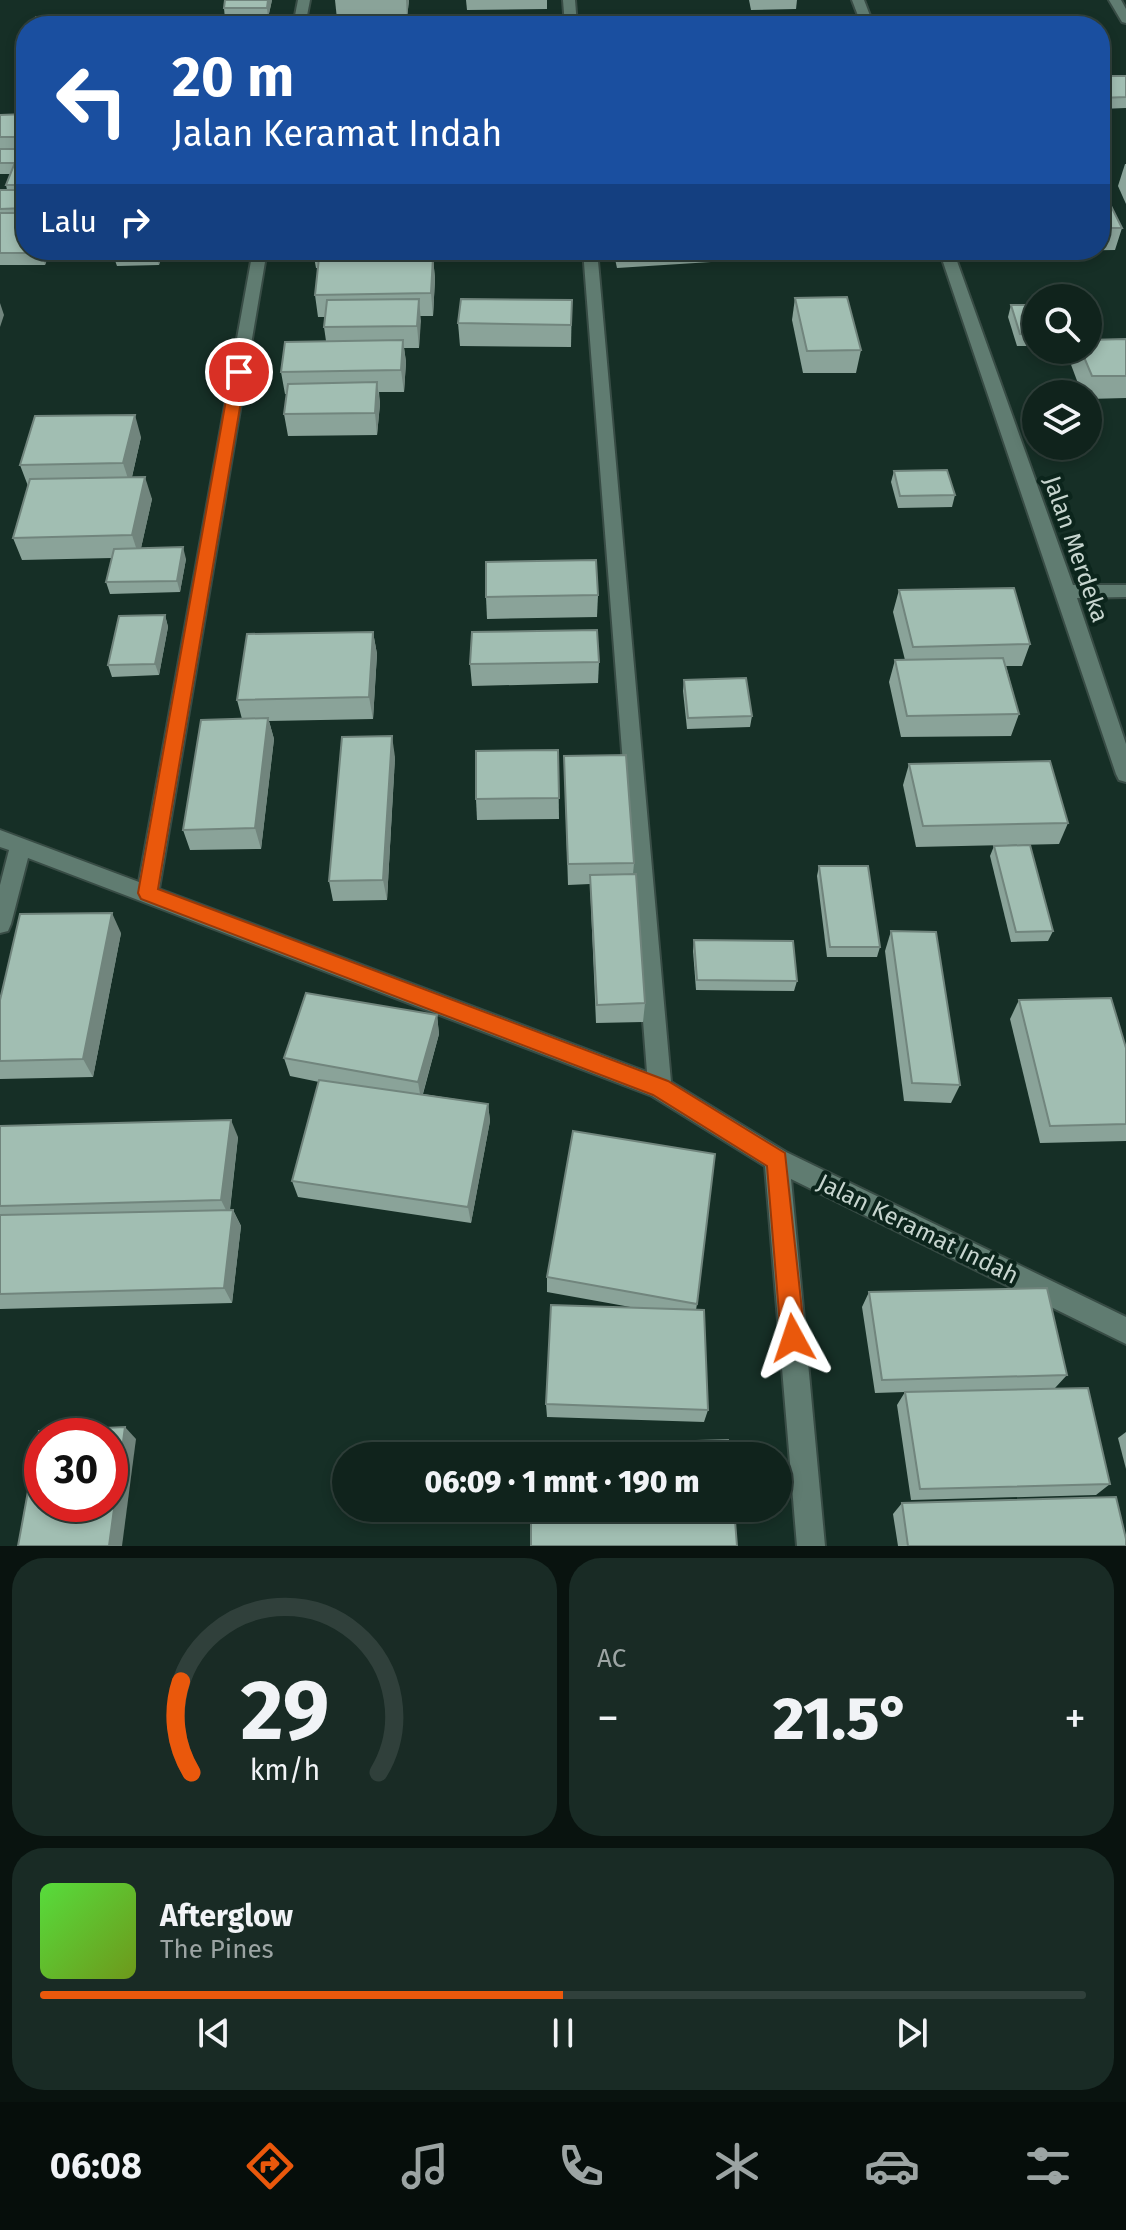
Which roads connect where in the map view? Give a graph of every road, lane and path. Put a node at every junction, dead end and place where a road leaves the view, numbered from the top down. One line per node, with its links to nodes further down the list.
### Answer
1 (1115, 0): 2 (street)
2 (1126, 19)
3 (258, 260): 10 (street)
4 (591, 260): 12 (street)
5 (950, 260): 7 (street, Jalan Merdeka)
6 (1126, 591): 7 (street)
7 (1066, 592): 8 (street, Jalan Merdeka)
8 (1126, 774)
9 (11, 842): 10 (street, Jalan Keramat Indah); 11 (street)
10 (148, 893): 12 (street, Jalan Keramat Indah)
11 (0, 924)
12 (660, 1088): 13 (street, Jalan Keramat Indah)
13 (777, 1160): 14 (street, Jalan Keramat Indah); 15 (street)
14 (1126, 1331)
15 (811, 1546)

